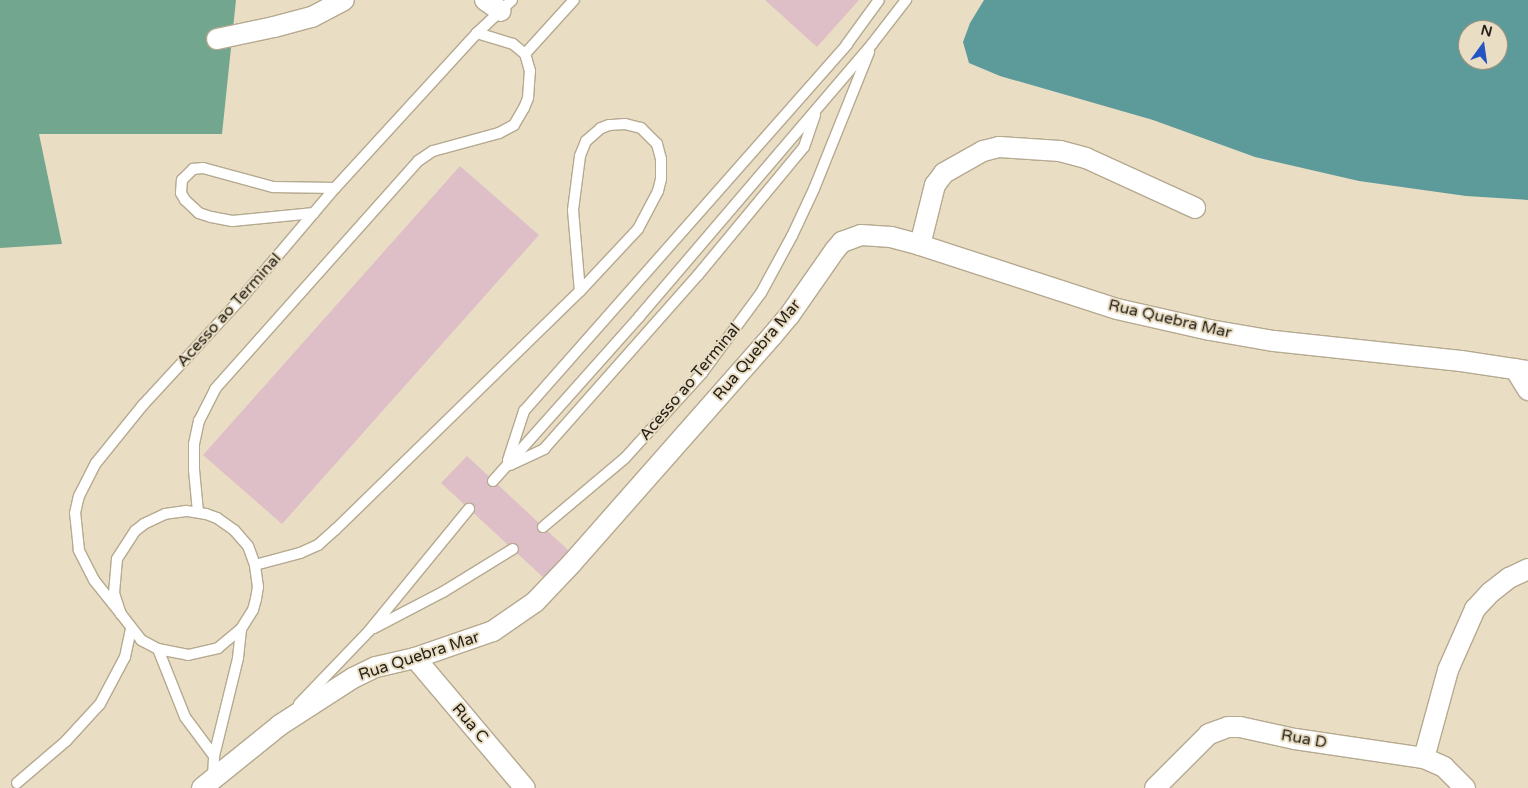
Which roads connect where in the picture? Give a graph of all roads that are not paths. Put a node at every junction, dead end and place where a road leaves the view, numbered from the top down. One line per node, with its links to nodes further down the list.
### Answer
1 (344, 0): 7 (street)
2 (574, 0): 9 (lane)
3 (879, 0): 18 (lane)
4 (906, 0): 8 (lane, Acesso ao Terminal)
5 (499, 4): 6 (lane, Acesso ao Terminal)
6 (477, 33): 9 (lane); 11 (lane, Acesso ao Terminal)
7 (217, 38)
8 (872, 44): 10 (lane, Acesso ao Terminal); 22 (lane, Acesso ao Terminal)
9 (525, 54): 21 (lane)
10 (817, 109): 18 (lane, Acesso ao Terminal); 18 (lane)
11 (335, 188): 13 (lane, Acesso ao Terminal); 13 (lane)
12 (1195, 208): 14 (street)
13 (314, 213): 26 (lane, Acesso ao Terminal)
14 (920, 245): 16 (street, Rua Quebra Mar); 31 (street, Rua Quebra Mar)
15 (580, 291): 15 (lane); 24 (lane)
16 (1522, 370): 17 (street)
17 (1528, 390)
18 (506, 466): 19 (lane, Acesso ao Terminal)
19 (493, 481)
20 (469, 509): 29 (lane)
21 (198, 512): 24 (lane, Acesso ao Terminal); 26 (lane, Acesso ao Terminal)
22 (543, 527)
23 (513, 549): 29 (lane)
24 (256, 565): 28 (lane, Acesso ao Terminal)
25 (1528, 569): 34 (street)
26 (121, 614): 27 (lane, Acesso ao Terminal)
27 (132, 629): 30 (lane, Acesso ao Terminal); 36 (lane)
28 (241, 629): 30 (lane, Acesso ao Terminal); 33 (lane, Acesso ao Terminal)
29 (369, 631): 32 (lane)
30 (158, 649): 33 (lane)
31 (415, 658): 32 (street, Rua Quebra Mar); 37 (street, Rua C)
32 (280, 725): 35 (street, Rua Quebra Mar)
33 (214, 756): 35 (lane, Acesso ao Terminal)
34 (1424, 758): 38 (street, Rua D); 39 (street, Rua D)
35 (208, 783)
36 (16, 784)
37 (525, 788)
38 (1155, 788)
39 (1465, 788)

